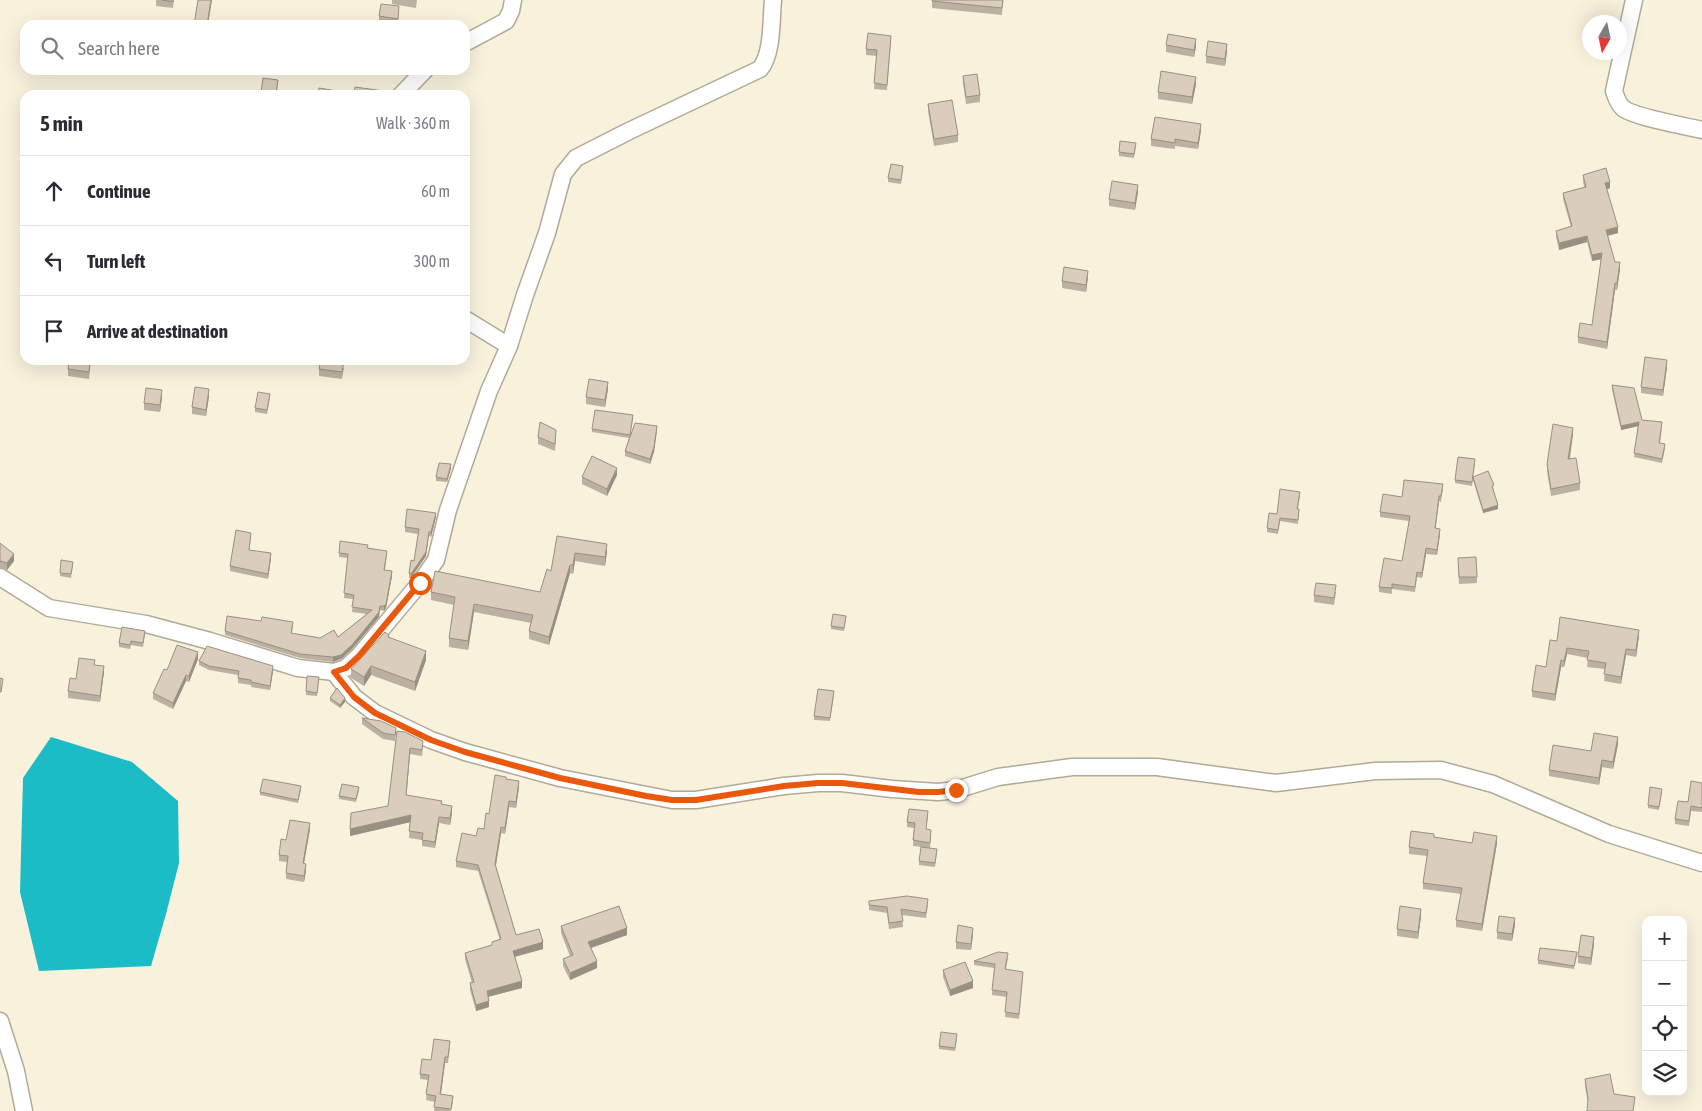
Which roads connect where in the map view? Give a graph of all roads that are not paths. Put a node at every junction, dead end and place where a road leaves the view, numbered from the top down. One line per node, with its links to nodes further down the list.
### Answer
1 (513, 0): 4 (street)
2 (772, 0): 9 (street)
3 (1634, 0): 7 (street)
4 (470, 40)
5 (421, 75): 6 (street)
6 (406, 90)
7 (1702, 130)
8 (470, 322): 9 (street)
9 (509, 346): 11 (street)
10 (0, 577): 11 (street)
11 (334, 672): 12 (street)
12 (1702, 863)
13 (0, 1021): 14 (street)
14 (24, 1111)

